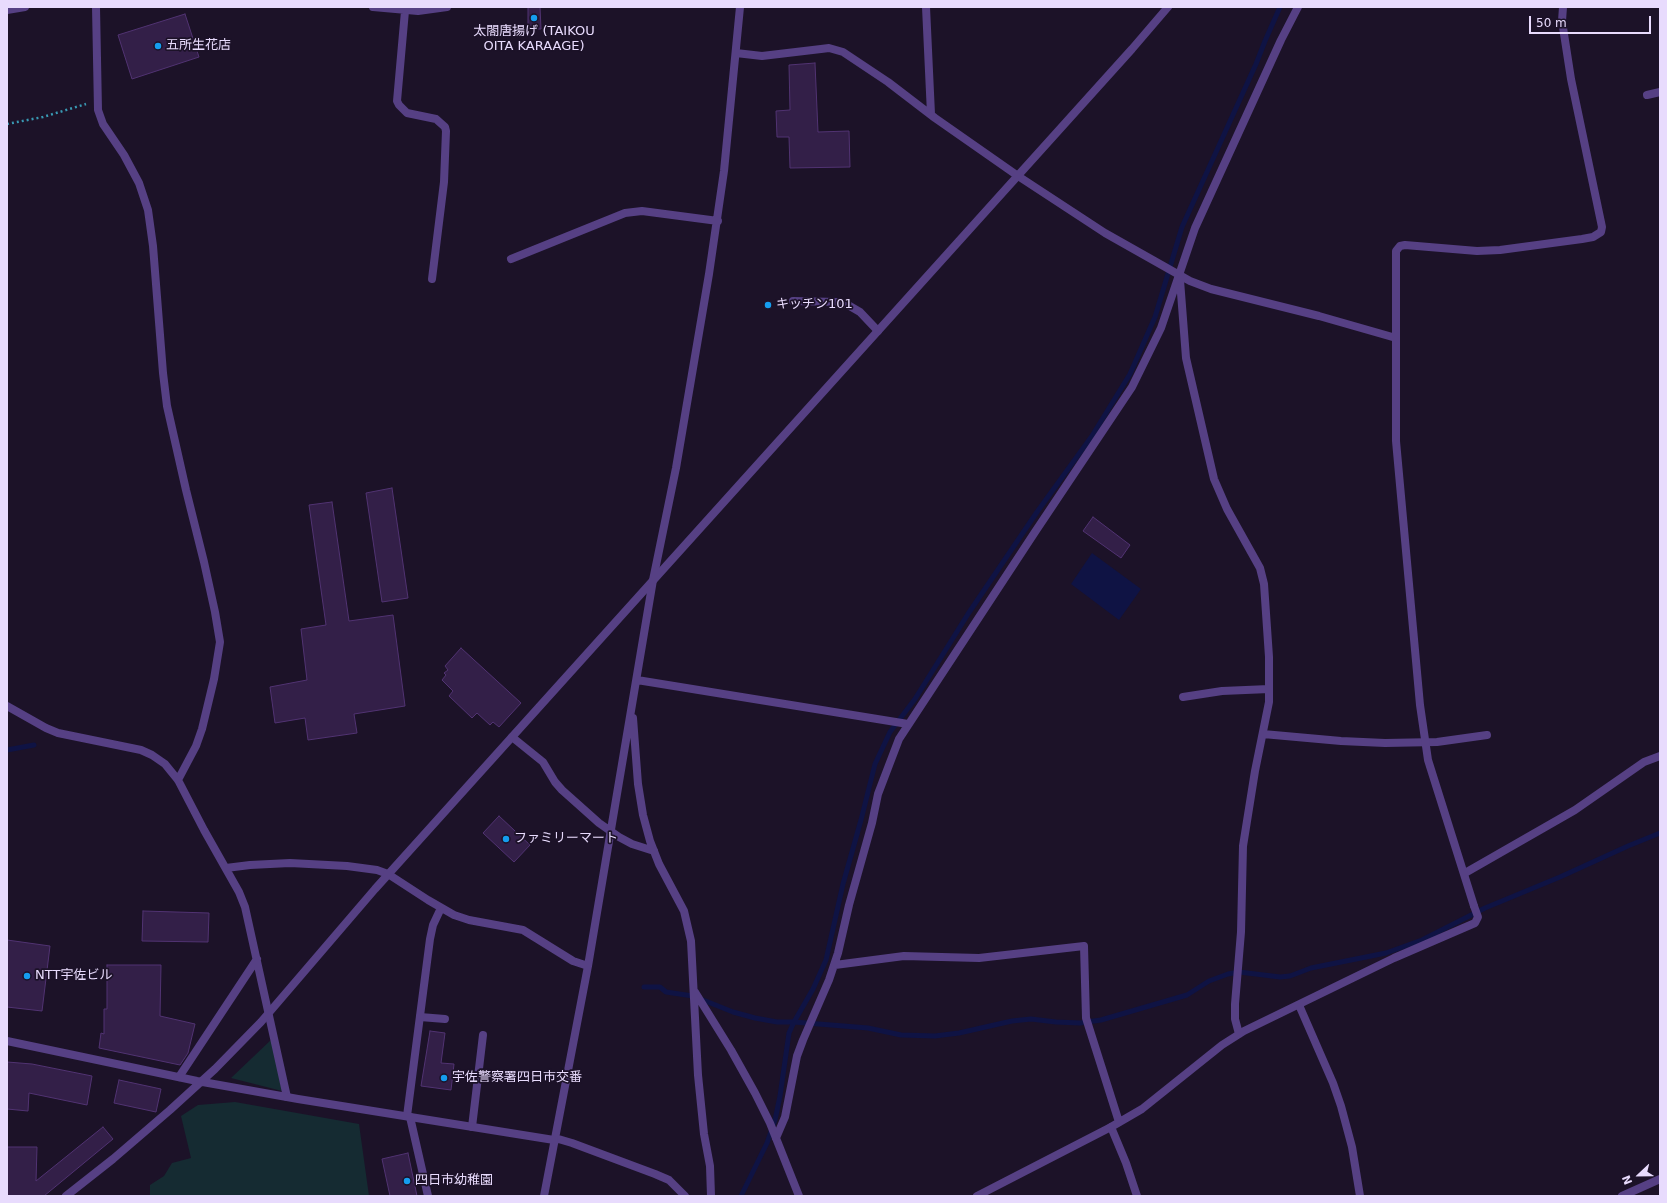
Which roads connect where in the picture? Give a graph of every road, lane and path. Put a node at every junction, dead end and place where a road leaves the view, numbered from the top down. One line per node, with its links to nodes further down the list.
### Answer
1 (25, 7): 10 (street)
2 (96, 7): 15 (street)
3 (373, 7): 11 (street)
4 (447, 7): 11 (street)
5 (740, 7): 12 (street)
6 (926, 7): 16 (street)
7 (1168, 7): 18 (street)
8 (1298, 7): 21 (street)
9 (1563, 7): 25 (street)
10 (7, 10)
11 (405, 11): 22 (street)
12 (736, 53): 16 (street); 19 (street)
13 (1660, 92): 14 (street)
14 (1647, 95)
15 (97, 102): 17 (path); 38 (street)
16 (931, 114): 18 (street)
17 (7, 124)
18 (1018, 176): 21 (street); 24 (street)
19 (718, 221): 20 (street); 26 (street)
20 (511, 259)
21 (1179, 275): 25 (street); 28 (street); 32 (street)
22 (432, 279)
23 (793, 301): 24 (street)
24 (878, 331): 26 (street)
25 (1396, 338): 36 (street)
26 (653, 580): 27 (street); 35 (street)
27 (636, 680): 31 (street); 32 (street)
28 (1269, 689): 29 (street); 33 (street)
29 (1183, 697)
30 (7, 706): 38 (street)
31 (632, 706): 39 (street); 40 (street)
32 (908, 724): 46 (street)
33 (1263, 734): 36 (street); 53 (street)
34 (1487, 735): 36 (street)
35 (512, 737): 39 (street); 43 (street)
36 (1425, 742): 42 (street)
37 (1660, 756): 42 (street)
38 (178, 780): 41 (street)
39 (611, 831): 40 (street); 47 (street)
40 (654, 851): 48 (street)
41 (226, 868): 43 (street); 45 (street)
42 (1465, 872): 49 (street)
43 (388, 874): 44 (street); 50 (street)
44 (441, 908): 47 (street); 51 (street)
45 (257, 959): 50 (street); 56 (street)
46 (835, 965): 60 (street); 63 (street)
47 (588, 966): 64 (street)
48 (694, 992): 63 (street); 70 (street)
49 (1298, 1005): 53 (street); 74 (street)
50 (268, 1014): 57 (street); 58 (street)
51 (420, 1017): 52 (street); 59 (street)
52 (445, 1019)
53 (1239, 1034): 60 (street)
54 (483, 1035): 61 (street)
55 (7, 1040): 56 (street)
56 (179, 1078): 57 (street)
57 (200, 1082): 58 (street); 66 (street)
58 (287, 1097): 59 (street)
59 (409, 1117): 61 (street); 67 (street)
60 (1119, 1122): 62 (street)
61 (472, 1127): 64 (street)
62 (1111, 1127): 72 (street); 73 (street)
63 (776, 1138): 71 (street)
64 (555, 1139): 68 (street); 69 (street)
65 (1660, 1179): 75 (street)
66 (66, 1196)
67 (428, 1196)
68 (544, 1196)
69 (685, 1196)
70 (711, 1196)
71 (799, 1196)
72 (977, 1196)
73 (1137, 1196)
74 (1360, 1196)
75 (1622, 1196)

